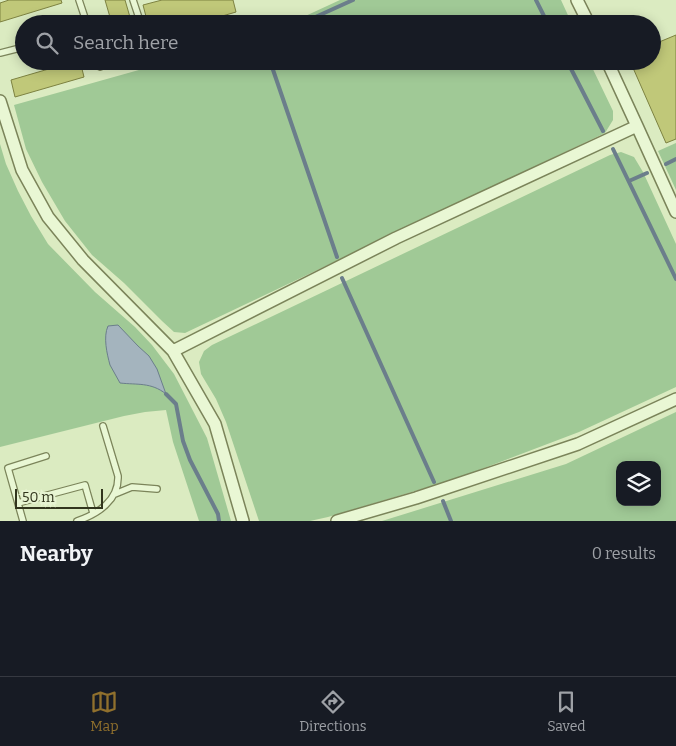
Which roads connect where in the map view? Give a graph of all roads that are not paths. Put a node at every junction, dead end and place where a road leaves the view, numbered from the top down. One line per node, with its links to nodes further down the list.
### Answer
1 (79, 0): 4 (lane)
2 (133, 0): 5 (lane)
3 (577, 0): 6 (street)
4 (84, 15)
5 (138, 15)
6 (584, 15)
7 (15, 49): 8 (lane)
8 (0, 53)
9 (610, 70): 11 (street)
10 (0, 101): 13 (street)
11 (638, 126): 12 (street); 13 (street)
12 (676, 212)
13 (173, 351): 23 (street)
14 (676, 398): 24 (street)
15 (103, 426): 18 (lane)
16 (46, 456): 19 (lane)
17 (157, 489): 18 (lane)
18 (115, 494): 20 (lane)
19 (18, 503): 20 (lane); 21 (lane)
20 (93, 513): 22 (lane)
21 (23, 521)
22 (77, 521)
23 (243, 521)
24 (337, 521)

